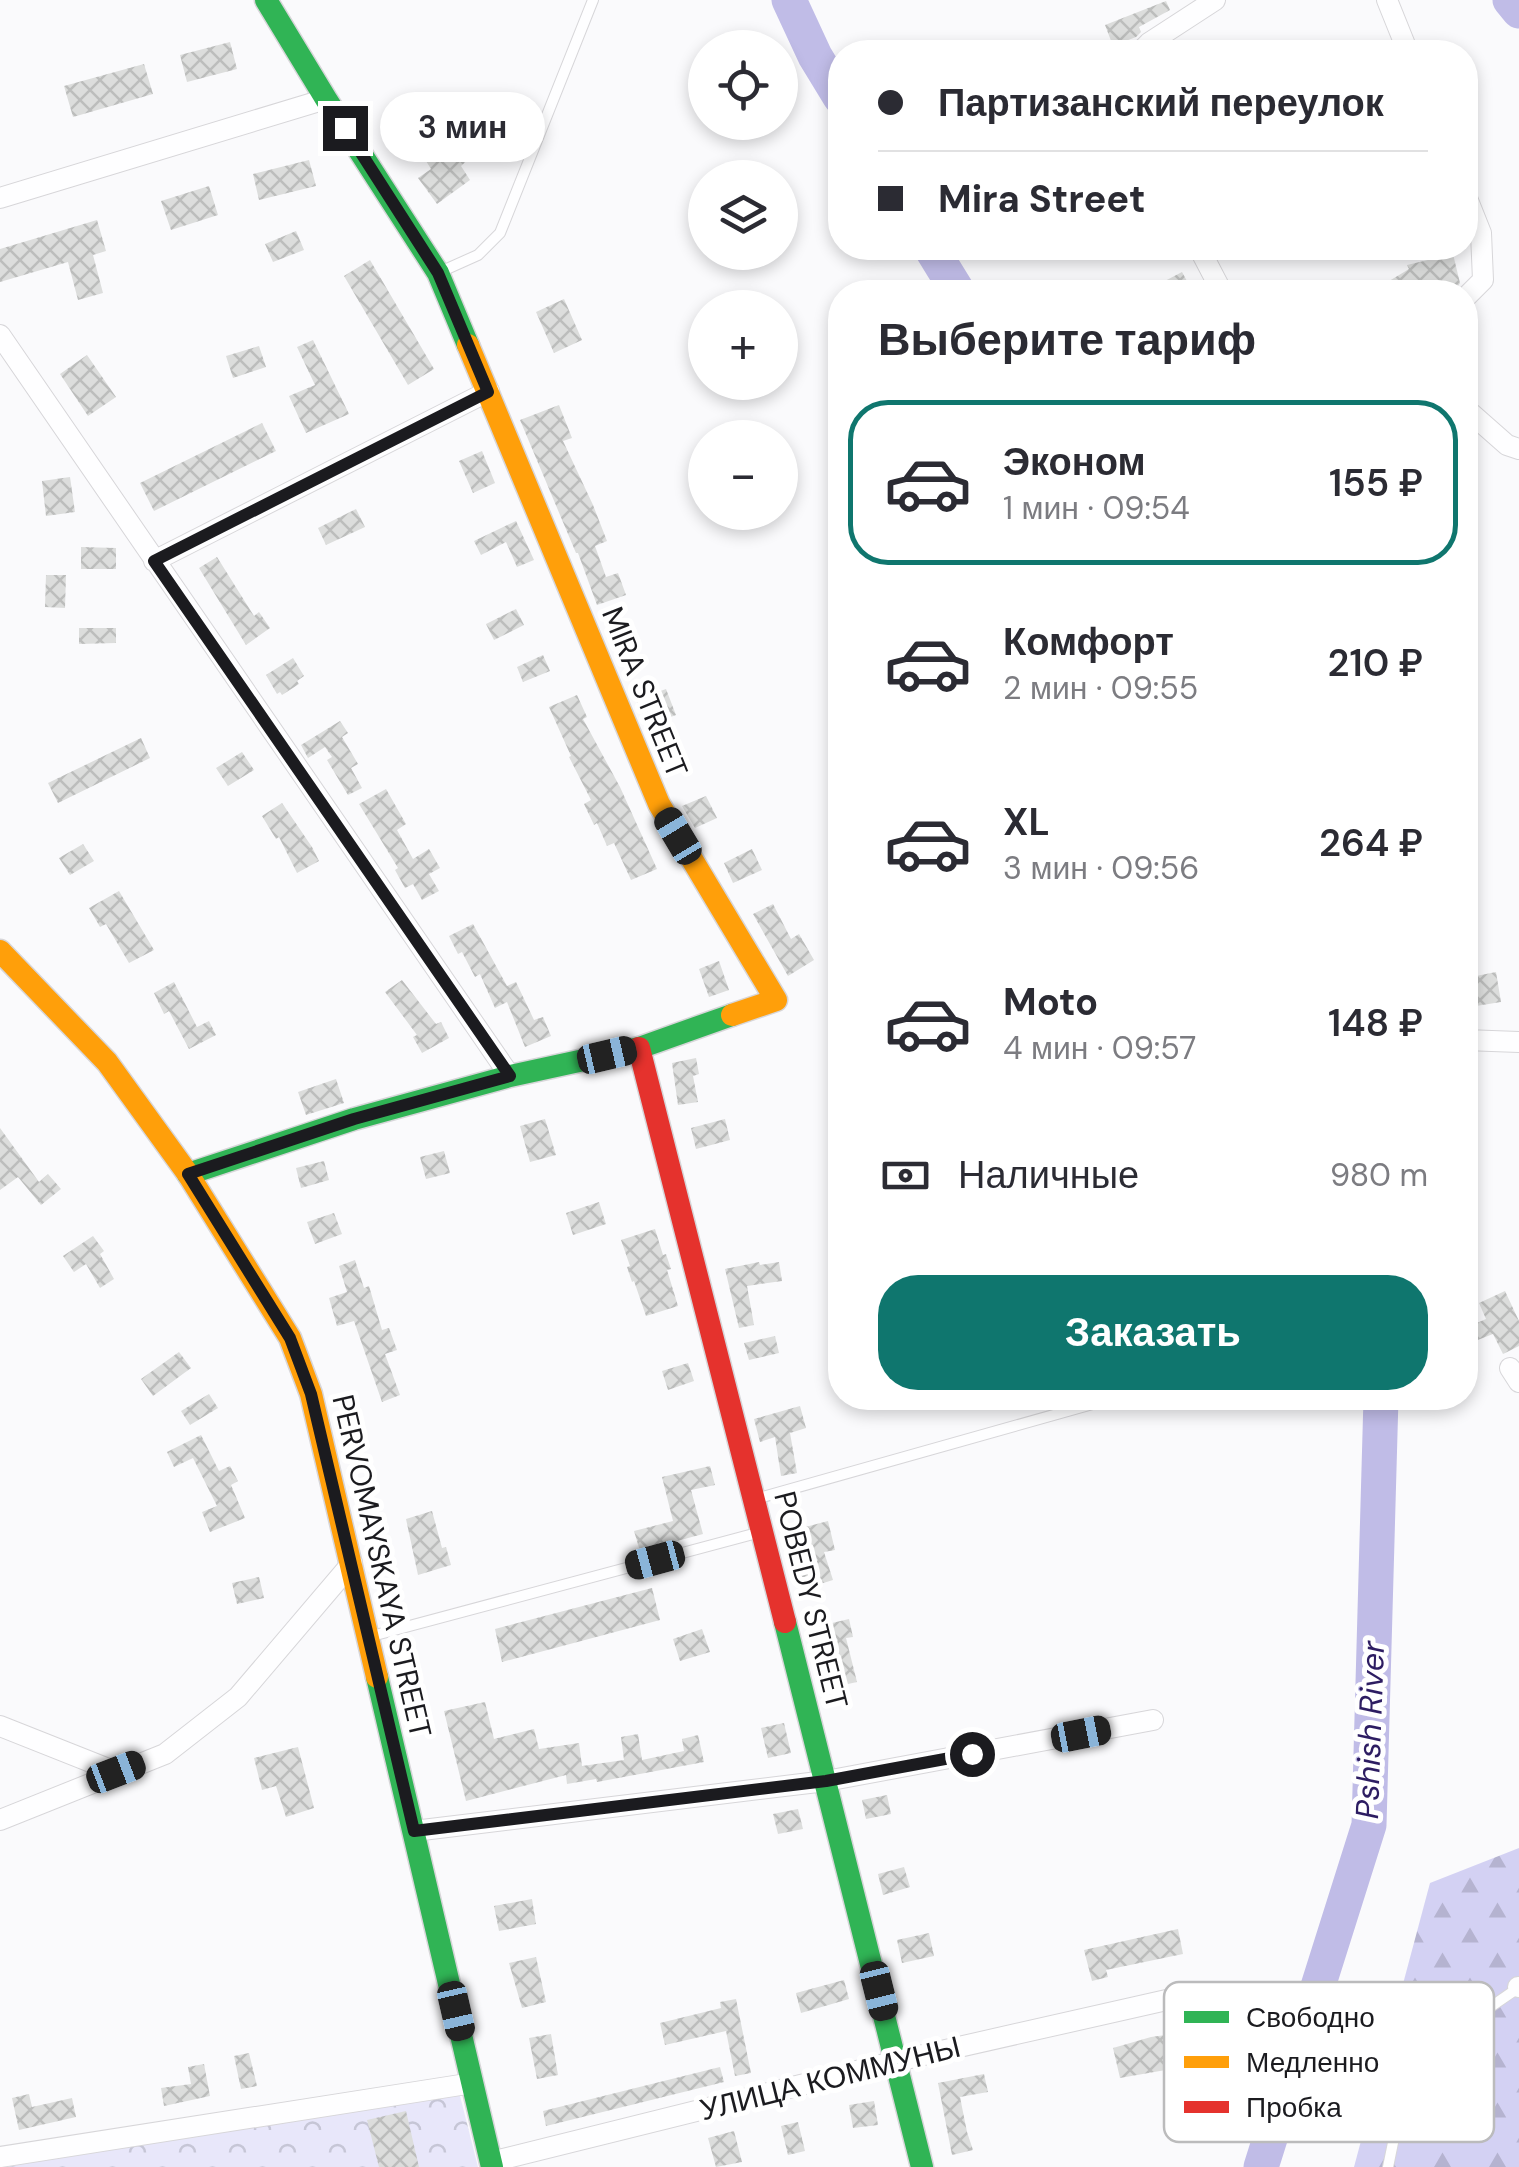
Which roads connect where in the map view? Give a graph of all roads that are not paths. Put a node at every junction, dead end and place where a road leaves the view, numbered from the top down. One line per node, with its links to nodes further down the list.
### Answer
1 (266, 0): 7 (street, MIRA STREET)
2 (592, 0): 10 (lane)
3 (1215, 0): 5 (street)
4 (1387, 0): 6 (street)
5 (1154, 40)
6 (1403, 40)
7 (326, 99): 8 (street); 10 (street, MIRA STREET)
8 (0, 198)
9 (1478, 226): 11 (street)
10 (438, 273): 13 (street, MIRA STREET)
11 (1478, 285)
12 (0, 336): 16 (street)
13 (488, 392): 16 (street); 20 (street, MIRA STREET)
14 (1478, 419): 15 (street)
15 (1519, 449)
16 (154, 561): 21 (street)
17 (0, 951): 22 (street, PERVOMAYSKAYA STREET)
18 (1478, 1040): 19 (street)
19 (1519, 1042)
20 (640, 1048): 21 (street); 24 (street, POBEDY STREET)
21 (510, 1076): 22 (street)
22 (188, 1174): 26 (street, PERVOMAYSKAYA STREET)
23 (1071, 1410): 24 (lane)
24 (755, 1499): 25 (street, POBEDY STREET)
25 (763, 1532): 27 (lane); 31 (street, POBEDY STREET)
26 (352, 1563): 27 (street, PERVOMAYSKAYA STREET); 30 (street)
27 (369, 1636): 33 (street, PERVOMAYSKAYA STREET)
28 (1153, 1720): 31 (street)
29 (0, 1726): 30 (street)
30 (116, 1772): 32 (street)
31 (826, 1781): 33 (street); 37 (street, POBEDY STREET)
32 (0, 1820)
33 (414, 1831): 38 (street, PERVOMAYSKAYA STREET)
34 (1519, 1987): 36 (lane)
35 (1164, 2002): 37 (street, УЛИЦА КОММУНЫ)
36 (1494, 2005)
37 (897, 2061): 41 (street, УЛИЦА КОММУНЫ); 42 (street, POBEDY STREET)
38 (473, 2083): 40 (street); 41 (street, PERVOMAYSKAYA STREET)
39 (1393, 2142): 43 (lane)
40 (0, 2157)
41 (492, 2165)
42 (922, 2167)
43 (1388, 2167)

